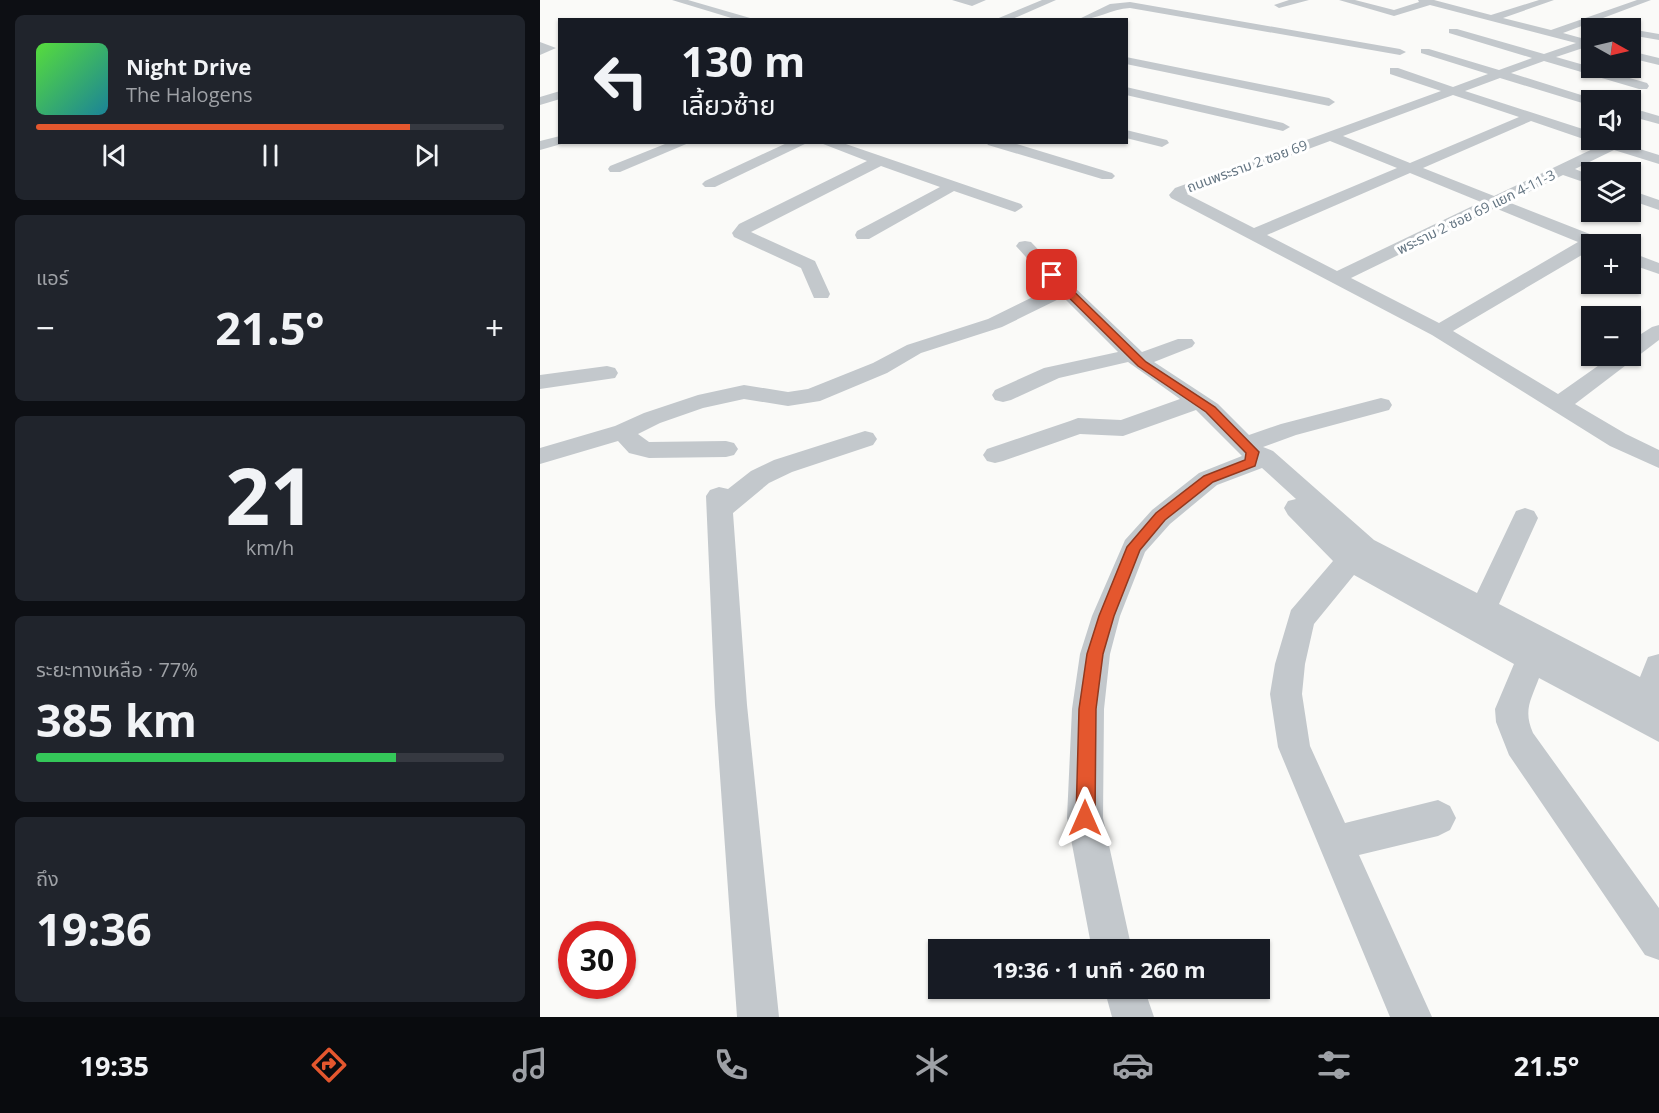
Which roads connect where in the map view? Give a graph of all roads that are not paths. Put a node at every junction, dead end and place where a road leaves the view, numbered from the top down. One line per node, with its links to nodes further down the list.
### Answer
1 (677, 0): 20 (street)
2 (957, 0): 3 (street)
3 (981, 0)
4 (1051, 0): 21 (street)
5 (1172, 0): 15 (street)
6 (1304, 0): 13 (street)
7 (1344, 0): 9 (street)
8 (1549, 0): 19 (street)
9 (1433, 1): 19 (street)
10 (1092, 2): 14 (street)
11 (1606, 2): 12 (street)
12 (1633, 3): 16 (street); 18 (street); 23 (street)
13 (1279, 5)
14 (1113, 6): 15 (street); 22 (street)
15 (1153, 9): 24 (street)
16 (1659, 9)
17 (1239, 10): 24 (street)
18 (1648, 12)
19 (1492, 17): 28 (street); 41 (street)
20 (744, 18)
21 (1004, 18)
22 (1086, 18)
23 (1596, 18)
24 (1222, 21): 27 (street)
25 (1306, 21): 27 (street)
26 (1581, 23): 28 (street)
27 (1289, 32): 34 (street)
28 (1553, 33): 32 (street)
29 (1380, 34): 34 (street)
30 (1641, 34): 31 (street)
31 (1658, 38)
32 (1581, 41)
33 (540, 45): 37 (street)
34 (1365, 46): 38 (street)
35 (1581, 47): 41 (street, ถนนพระราม 2 ซอย 69)
36 (1425, 51): 46 (street)
37 (540, 52)
38 (1401, 52)
39 (1641, 57): 44 (street)
40 (558, 58): 43 (street)
41 (1542, 58): 46 (street, ถนนพระราม 2 ซอย 69); 47 (street)
42 (1128, 60): 53 (street)
43 (540, 61)
44 (1659, 62)
45 (1394, 71): 48 (street)
46 (1499, 74): 48 (street, ถนนพระราม 2 ซอย 69); 51 (street)
47 (1643, 86)
48 (1455, 91): 55 (street); 60 (street, ถนนพระราม 2 ซอย 69)
49 (1128, 92): 57 (street)
50 (558, 96): 52 (street)
51 (1581, 99)
52 (540, 101)
53 (1329, 102)
54 (1642, 115): 56 (street)
55 (1532, 116): 58 (street); 73 (street)
56 (1659, 120)
57 (1283, 127)
58 (1581, 133)
59 (1128, 134): 62 (street)
60 (1331, 136): 73 (street); 84 (street, ถนนพระราม 2 ซอย 69)
61 (558, 141): 67 (street)
62 (1162, 143)
63 (679, 144): 72 (street)
64 (798, 144): 77 (street)
65 (831, 144): 71 (street)
66 (1000, 144): 75 (street)
67 (540, 146)
68 (1594, 150): 74 (street, พระราม 2 ซอย 69 แยก 4-11-3)
69 (1630, 150): 70 (street)
70 (1659, 160)
71 (879, 161): 78 (street); 92 (street)
72 (615, 169)
73 (1410, 169): 80 (street); 84 (street)
74 (1563, 170): 76 (street); 80 (street, พระราม 2 ซอย 69 แยก 4-11-3)
75 (1107, 176)
76 (1581, 177)
77 (710, 184)
78 (953, 186): 82 (street); 83 (street)
79 (1641, 199): 81 (street)
80 (1496, 202): 85 (street); 90 (street, พระราม 2 ซอย 69 แยก 4-11-3)
81 (1659, 205)
82 (1015, 207)
83 (863, 235)
84 (1253, 235): 90 (street, ถนนพระราม 2 ซอย 69)
85 (1581, 237)
86 (1025, 246): 91 (street)
87 (1581, 251): 93 (street)
88 (1641, 262): 89 (street)
89 (1659, 269)
90 (1337, 278): 93 (street, ถนนพระราม 2 ซอย 69)
91 (1065, 289): 97 (street); 105 (street)
92 (821, 294)
93 (1439, 331): 104 (street, ถนนพระราม 2 ซอย 69)
94 (1659, 331): 96 (street)
95 (1185, 343): 97 (street)
96 (1641, 343)
97 (1136, 358): 101 (street); 102 (street)
98 (1611, 366): 104 (street)
99 (607, 373): 100 (street)
100 (540, 382)
101 (1003, 395)
102 (1198, 401): 108 (street); 109 (street)
103 (1381, 405): 108 (street)
104 (1558, 405): 111 (street, ถนนพระราม 2 ซอย 69)
105 (623, 432): 107 (street); 110 (street)
106 (865, 439): 124 (street)
107 (726, 449)
108 (1253, 454): 113 (street); 121 (street)
109 (995, 455)
110 (540, 456)
111 (1659, 460)
112 (1525, 518): 114 (street)
113 (1357, 554): 114 (street); 115 (street); 120 (street)
114 (1483, 609): 115 (street)
115 (1535, 650): 117 (street); 118 (street); 122 (street)
116 (1659, 667): 117 (street)
117 (1654, 701)
118 (1659, 727)
119 (1438, 818): 120 (street)
120 (1334, 843): 126 (street)
121 (1110, 939)
122 (1659, 941)
123 (1127, 999): 125 (street)
124 (758, 1017)
125 (1133, 1017)
126 (1412, 1017)

